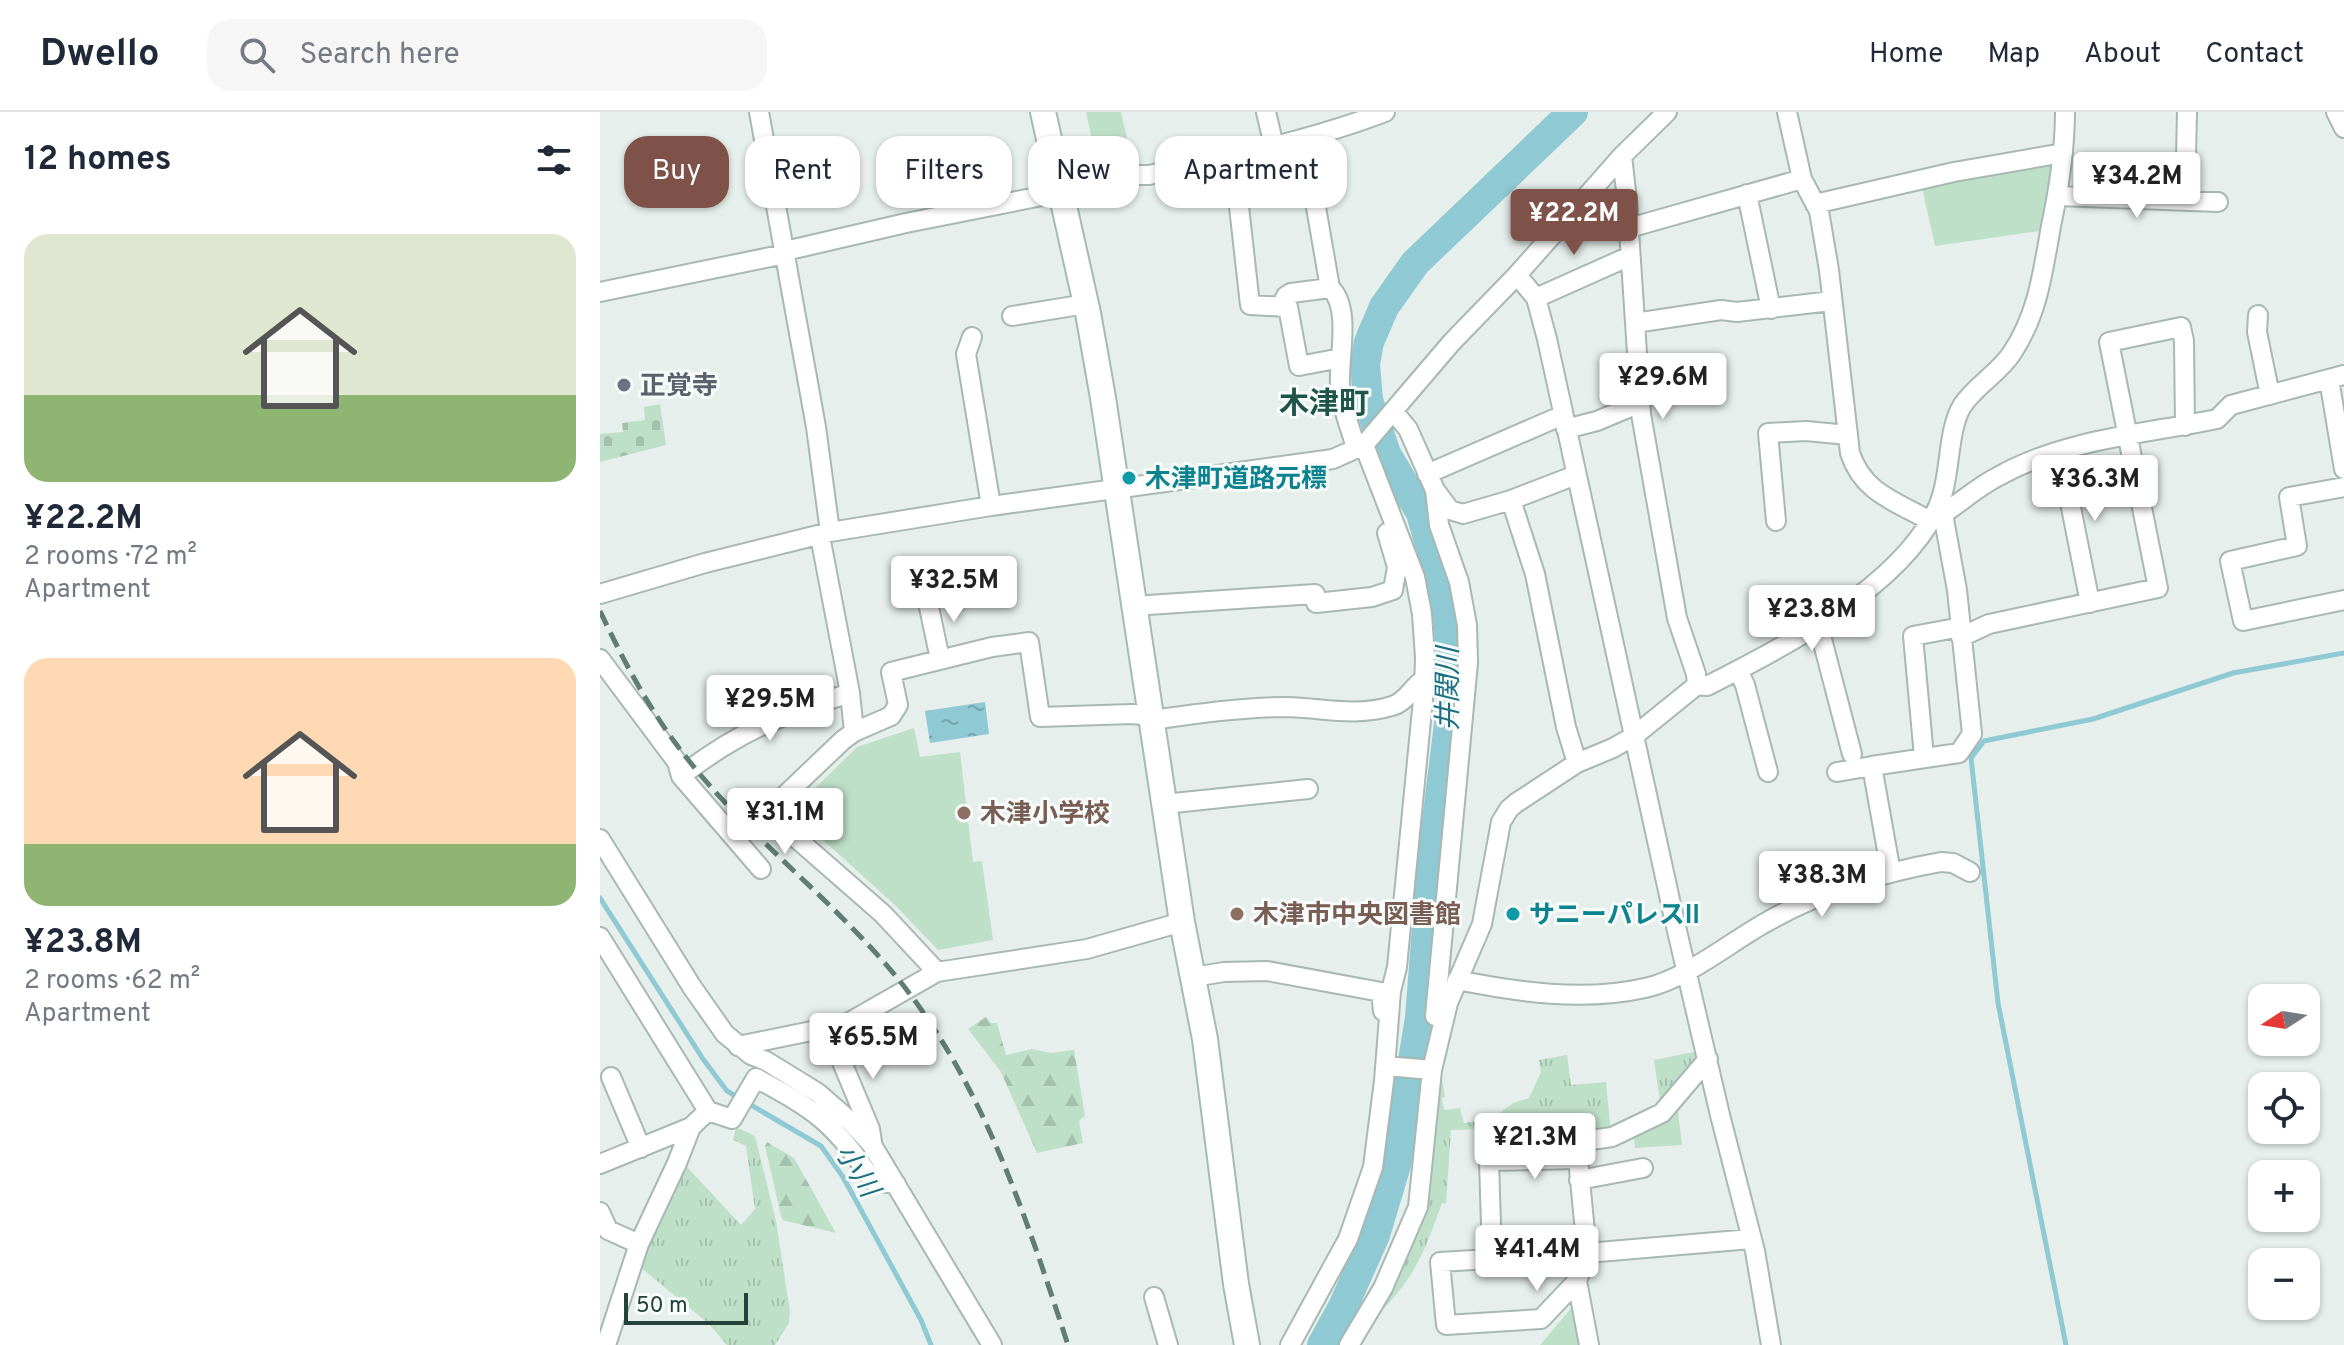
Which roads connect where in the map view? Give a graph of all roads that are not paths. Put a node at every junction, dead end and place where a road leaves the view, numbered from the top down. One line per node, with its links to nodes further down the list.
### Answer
1 (759, 112): 28 (street)
2 (1043, 112): 12 (street)
3 (1266, 112): 13 (street)
4 (1385, 112): 10 (street)
5 (1667, 112): 16 (street)
6 (1787, 112): 17 (street)
7 (2065, 112): 15 (street)
8 (2187, 112): 21 (street)
9 (2336, 112): 11 (street)
10 (1341, 120): 14 (street)
11 (2344, 128)
12 (1049, 136)
13 (1272, 136)
14 (1308, 136)
15 (2063, 153): 19 (street); 23 (street)
16 (1622, 156): 27 (street); 30 (street)
17 (1802, 179): 18 (street); 23 (street)
18 (1747, 194): 27 (street); 37 (street)
19 (2058, 196): 21 (street); 61 (street)
20 (1028, 199): 28 (street)
21 (2185, 201): 22 (street)
22 (2218, 202)
23 (1815, 204): 34 (street)
24 (1065, 208): 35 (street)
25 (1239, 208): 36 (street)
26 (1316, 208): 31 (street)
27 (1629, 228): 29 (street)
28 (785, 252): 32 (street); 63 (street)
29 (1630, 256): 33 (street); 40 (street)
30 (1517, 275): 33 (street); 46 (street)
31 (1330, 288): 36 (street); 42 (street)
32 (600, 292)
33 (1536, 298): 47 (street)
34 (1831, 301): 37 (street); 49 (street)
35 (1086, 304): 39 (street); 58 (street)
36 (1281, 307): 42 (street)
37 (1771, 309): 40 (street)
38 (2258, 315): 44 (street)
39 (1012, 316)
40 (1635, 323): 45 (street)
41 (972, 337): 60 (street)
42 (1341, 358): 51 (street)
43 (2336, 377): 44 (street); 54 (street)
44 (2270, 395): 48 (street)
45 (1640, 403): 47 (street); 75 (street)
46 (1392, 414): 51 (street); 56 (street)
47 (1565, 422): 55 (street); 56 (street)
48 (2185, 426): 50 (street); 50 (street)
49 (1848, 435): 61 (street); 62 (street)
50 (2129, 435): 52 (street); 67 (street)
51 (1363, 445): 53 (street); 58 (street)
52 (2060, 452): 61 (street); 67 (street)
53 (1375, 469): 68 (street); 74 (street)
54 (2344, 469)
55 (1576, 475): 59 (street); 79 (street)
56 (1431, 482): 59 (street); 103 (street)
57 (2344, 487): 66 (street)
58 (1115, 491): 60 (street); 68 (street)
59 (1511, 500): 82 (street)
60 (991, 506): 63 (street)
61 (1936, 515): 69 (street); 70 (street)
62 (1776, 521)
63 (825, 534): 64 (street); 76 (street)
64 (602, 589)
65 (927, 598): 72 (street)
66 (2344, 600)
67 (2090, 603): 70 (street)
68 (1133, 606): 77 (street)
69 (1818, 624): 73 (street); 80 (street)
70 (1961, 632): 81 (street); 81 (street)
71 (600, 659): 86 (street)
72 (940, 659): 77 (street); 78 (street)
73 (1738, 670): 75 (street); 84 (street)
74 (1425, 679): 77 (street); 102 (street)
75 (1697, 685): 79 (street)
76 (850, 693): 78 (street); 86 (street)
77 (1152, 718): 88 (street)
78 (854, 732): 96 (street)
79 (1634, 736): 82 (street); 95 (street)
80 (1852, 754)
81 (1924, 757): 83 (street)
82 (1577, 763): 98 (street)
83 (1872, 766): 85 (street); 92 (street)
84 (1768, 772)
85 (1837, 772)
86 (681, 776): 90 (street)
87 (1308, 789): 88 (street)
88 (1164, 804): 93 (street)
89 (600, 839): 100 (street)
90 (761, 869)
91 (1970, 872): 92 (street)
92 (1891, 873): 95 (street)
93 (1182, 922): 96 (street); 97 (street)
94 (600, 937): 105 (street)
95 (1688, 970): 98 (street); 101 (street)
96 (937, 972): 99 (street)
97 (1193, 977): 102 (street); 124 (street)
98 (1457, 980): 103 (street)
99 (828, 1029): 100 (street); 107 (street)
100 (738, 1046): 107 (street)
101 (1708, 1059): 109 (street); 115 (street)
102 (1388, 1066): 103 (street); 125 (street)
103 (1429, 1070): 126 (street)
104 (611, 1077): 108 (street)
105 (708, 1111): 106 (street); 113 (street)
106 (691, 1127): 108 (street); 116 (street)
107 (872, 1145): 113 (street)
108 (641, 1148): 110 (street)
109 (1578, 1159): 112 (street); 118 (street)
110 (600, 1164)
111 (1643, 1168): 112 (street)
112 (1579, 1180): 117 (street)
113 (896, 1184): 122 (street)
114 (600, 1212): 116 (street)
115 (1751, 1239): 117 (street); 128 (street)
116 (639, 1244): 121 (street)
117 (1587, 1253): 118 (street); 119 (street)
118 (1492, 1257): 119 (street)
119 (1577, 1281): 127 (street)
120 (1154, 1297): 123 (street)
121 (606, 1345)
122 (992, 1345)
123 (1168, 1345)
124 (1247, 1345)
125 (1290, 1345)
126 (1349, 1345)
127 (1589, 1345)
128 (1771, 1345)

